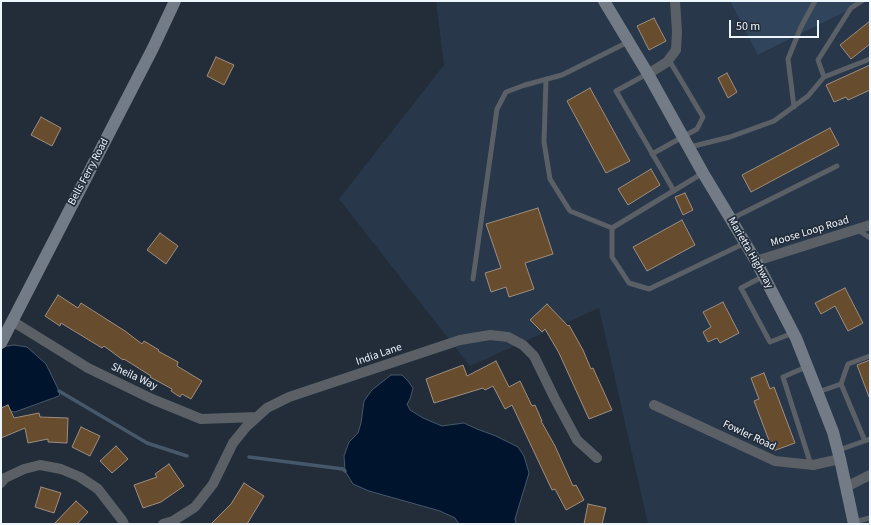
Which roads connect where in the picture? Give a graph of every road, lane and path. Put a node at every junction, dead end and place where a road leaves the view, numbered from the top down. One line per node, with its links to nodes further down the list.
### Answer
1 (175, 1): 27 (main road, Bells Ferry Road)
2 (604, 1): 6 (main road, Marietta Highway)
3 (675, 1): 8 (street)
4 (815, 1): 12 (lane)
5 (862, 1): 10 (lane)
6 (628, 42): 9 (main road, Marietta Highway); 11 (lane)
7 (870, 59): 10 (lane)
8 (669, 60): 9 (street); 13 (lane)
9 (648, 74): 13 (main road, Marietta Highway); 14 (lane)
10 (824, 77): 12 (lane)
11 (546, 79): 20 (lane); 26 (lane)
12 (794, 106): 13 (lane)
13 (686, 142): 14 (lane); 16 (main road, Marietta Highway)
14 (652, 154): 17 (lane)
15 (837, 166): 18 (lane)
16 (703, 173): 17 (lane); 18 (main road, Marietta Highway)
17 (674, 191): 20 (lane)
18 (730, 219): 23 (main road, Marietta Highway)
19 (870, 226): 21 (street, Moose Loop Road)
20 (612, 228): 23 (lane)
21 (858, 230): 22 (lane); 24 (street, Moose Loop Road)
22 (870, 238)
23 (745, 243): 24 (main road, Marietta Highway)
24 (756, 261): 25 (main road, Marietta Highway)
25 (764, 276): 28 (main road, Marietta Highway); 28 (lane)
26 (473, 279)
27 (12, 321): 29 (main road, Bells Ferry Road); 35 (street, Sheila Way)
28 (793, 332): 31 (main road, Marietta Highway)
29 (1, 343)
30 (870, 356): 32 (lane)
31 (807, 366): 33 (main road, Marietta Highway); 39 (lane)
32 (841, 384): 33 (lane); 36 (lane)
33 (818, 392): 37 (main road, Marietta Highway)
34 (654, 405): 39 (street, Fowler Road)
35 (257, 417): 38 (street, India Lane); 46 (street, India Lane)
36 (867, 440): 37 (lane)
37 (839, 455): 39 (street, Fowler Road); 42 (main road, Marietta Highway)
38 (597, 458)
39 (811, 465)
40 (870, 475): 42 (street)
41 (1, 483): 45 (street)
42 (846, 487): 44 (main road, Marietta Highway)
43 (870, 518): 44 (lane)
44 (853, 523)
45 (124, 524)
46 (163, 524)

